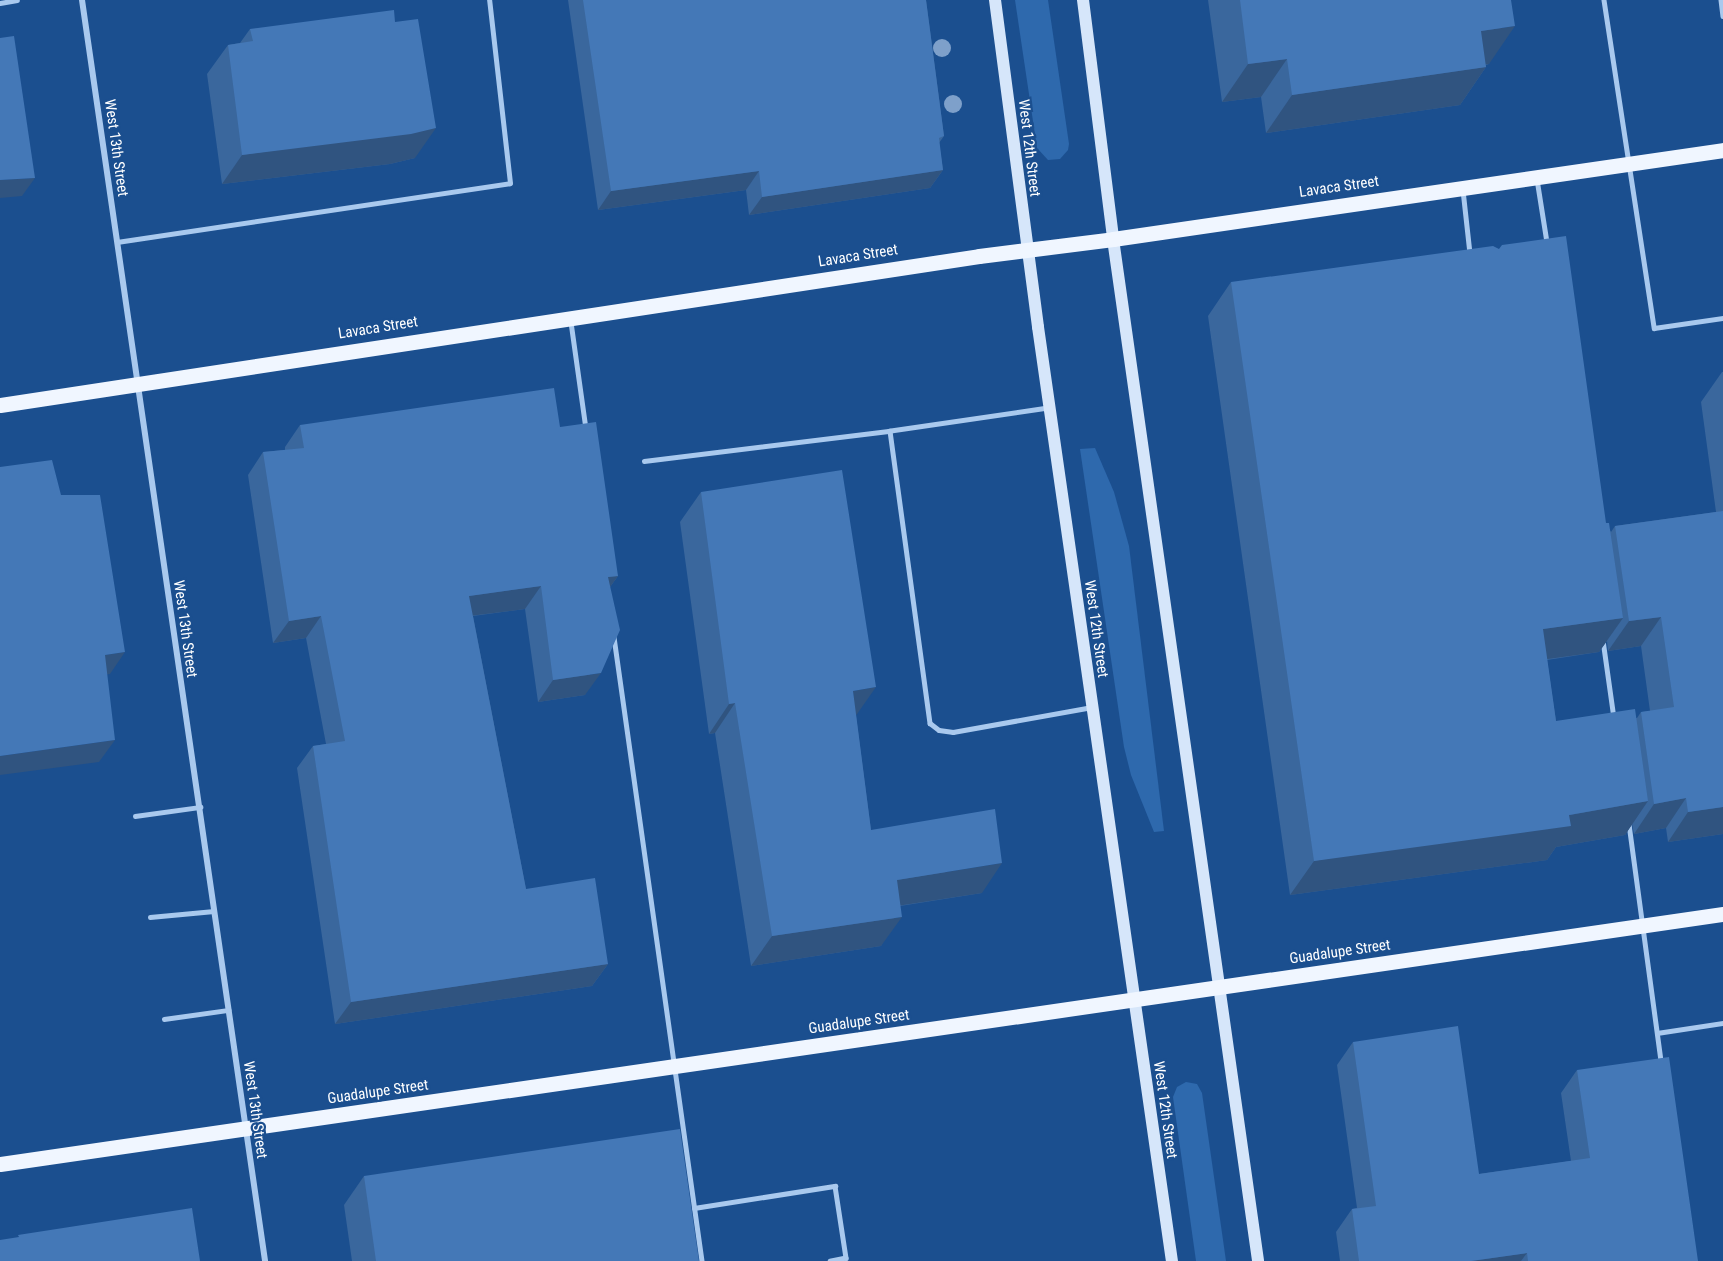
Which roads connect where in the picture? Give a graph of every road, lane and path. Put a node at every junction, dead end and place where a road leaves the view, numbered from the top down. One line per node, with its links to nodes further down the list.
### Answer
1 (17, 0): 8 (lane)
2 (82, 0): 15 (street, West 13th Street)
3 (489, 0): 15 (lane)
4 (995, 0): 17 (main road, West 12th Street)
5 (1083, 0): 14 (main road)
6 (1604, 0): 11 (lane)
7 (1721, 0): 9 (lane)
8 (0, 3)
9 (1723, 16)
10 (1723, 150): 11 (main road, Lavaca Street)
11 (1629, 164): 12 (main road, Lavaca Street); 20 (lane)
12 (1537, 177): 13 (main road, Lavaca Street); 16 (lane)
13 (1462, 188): 14 (main road, Lavaca Street); 18 (lane)
14 (1113, 239): 17 (main road, Lavaca Street); 38 (main road)
15 (117, 242): 21 (street, West 13th Street)
16 (1547, 245)
17 (1027, 250): 19 (main road, Lavaca Street); 23 (main road, West 12th Street)
18 (1472, 262)
19 (570, 318): 21 (main road, Lavaca Street); 25 (lane)
20 (1723, 318)
21 (136, 385): 22 (main road, Lavaca Street); 31 (street, West 13th Street)
22 (0, 405)
23 (1049, 408): 24 (lane); 29 (main road, West 12th Street)
24 (890, 431): 26 (lane); 29 (lane)
25 (586, 432)
26 (644, 461)
27 (613, 632): 44 (lane)
28 (1602, 635): 30 (lane)
29 (1092, 707): 39 (main road, West 12th Street)
30 (1616, 730)
31 (200, 807): 33 (lane); 34 (street, West 13th Street)
32 (1627, 813): 37 (lane)
33 (135, 816)
34 (214, 911): 36 (lane); 40 (street, West 13th Street)
35 (1723, 914): 37 (main road, Guadalupe Street)
36 (150, 917)
37 (1642, 927): 38 (main road, Guadalupe Street); 43 (lane)
38 (1219, 988): 39 (main road, Guadalupe Street); 53 (main road)
39 (1134, 1000): 44 (main road, Guadalupe Street); 52 (main road, West 12th Street)
40 (228, 1010): 41 (lane); 46 (street, West 13th Street)
41 (164, 1019)
42 (1723, 1023): 43 (lane)
43 (1657, 1033): 45 (lane)
44 (674, 1067): 46 (main road, Guadalupe Street); 48 (lane)
45 (1662, 1067)
46 (246, 1128): 47 (main road, Guadalupe Street); 49 (street, West 13th Street)
47 (0, 1164)
48 (694, 1209): 50 (lane); 51 (lane)
49 (265, 1261)
50 (702, 1261)
51 (830, 1261)
52 (1172, 1261)
53 (1257, 1261)

